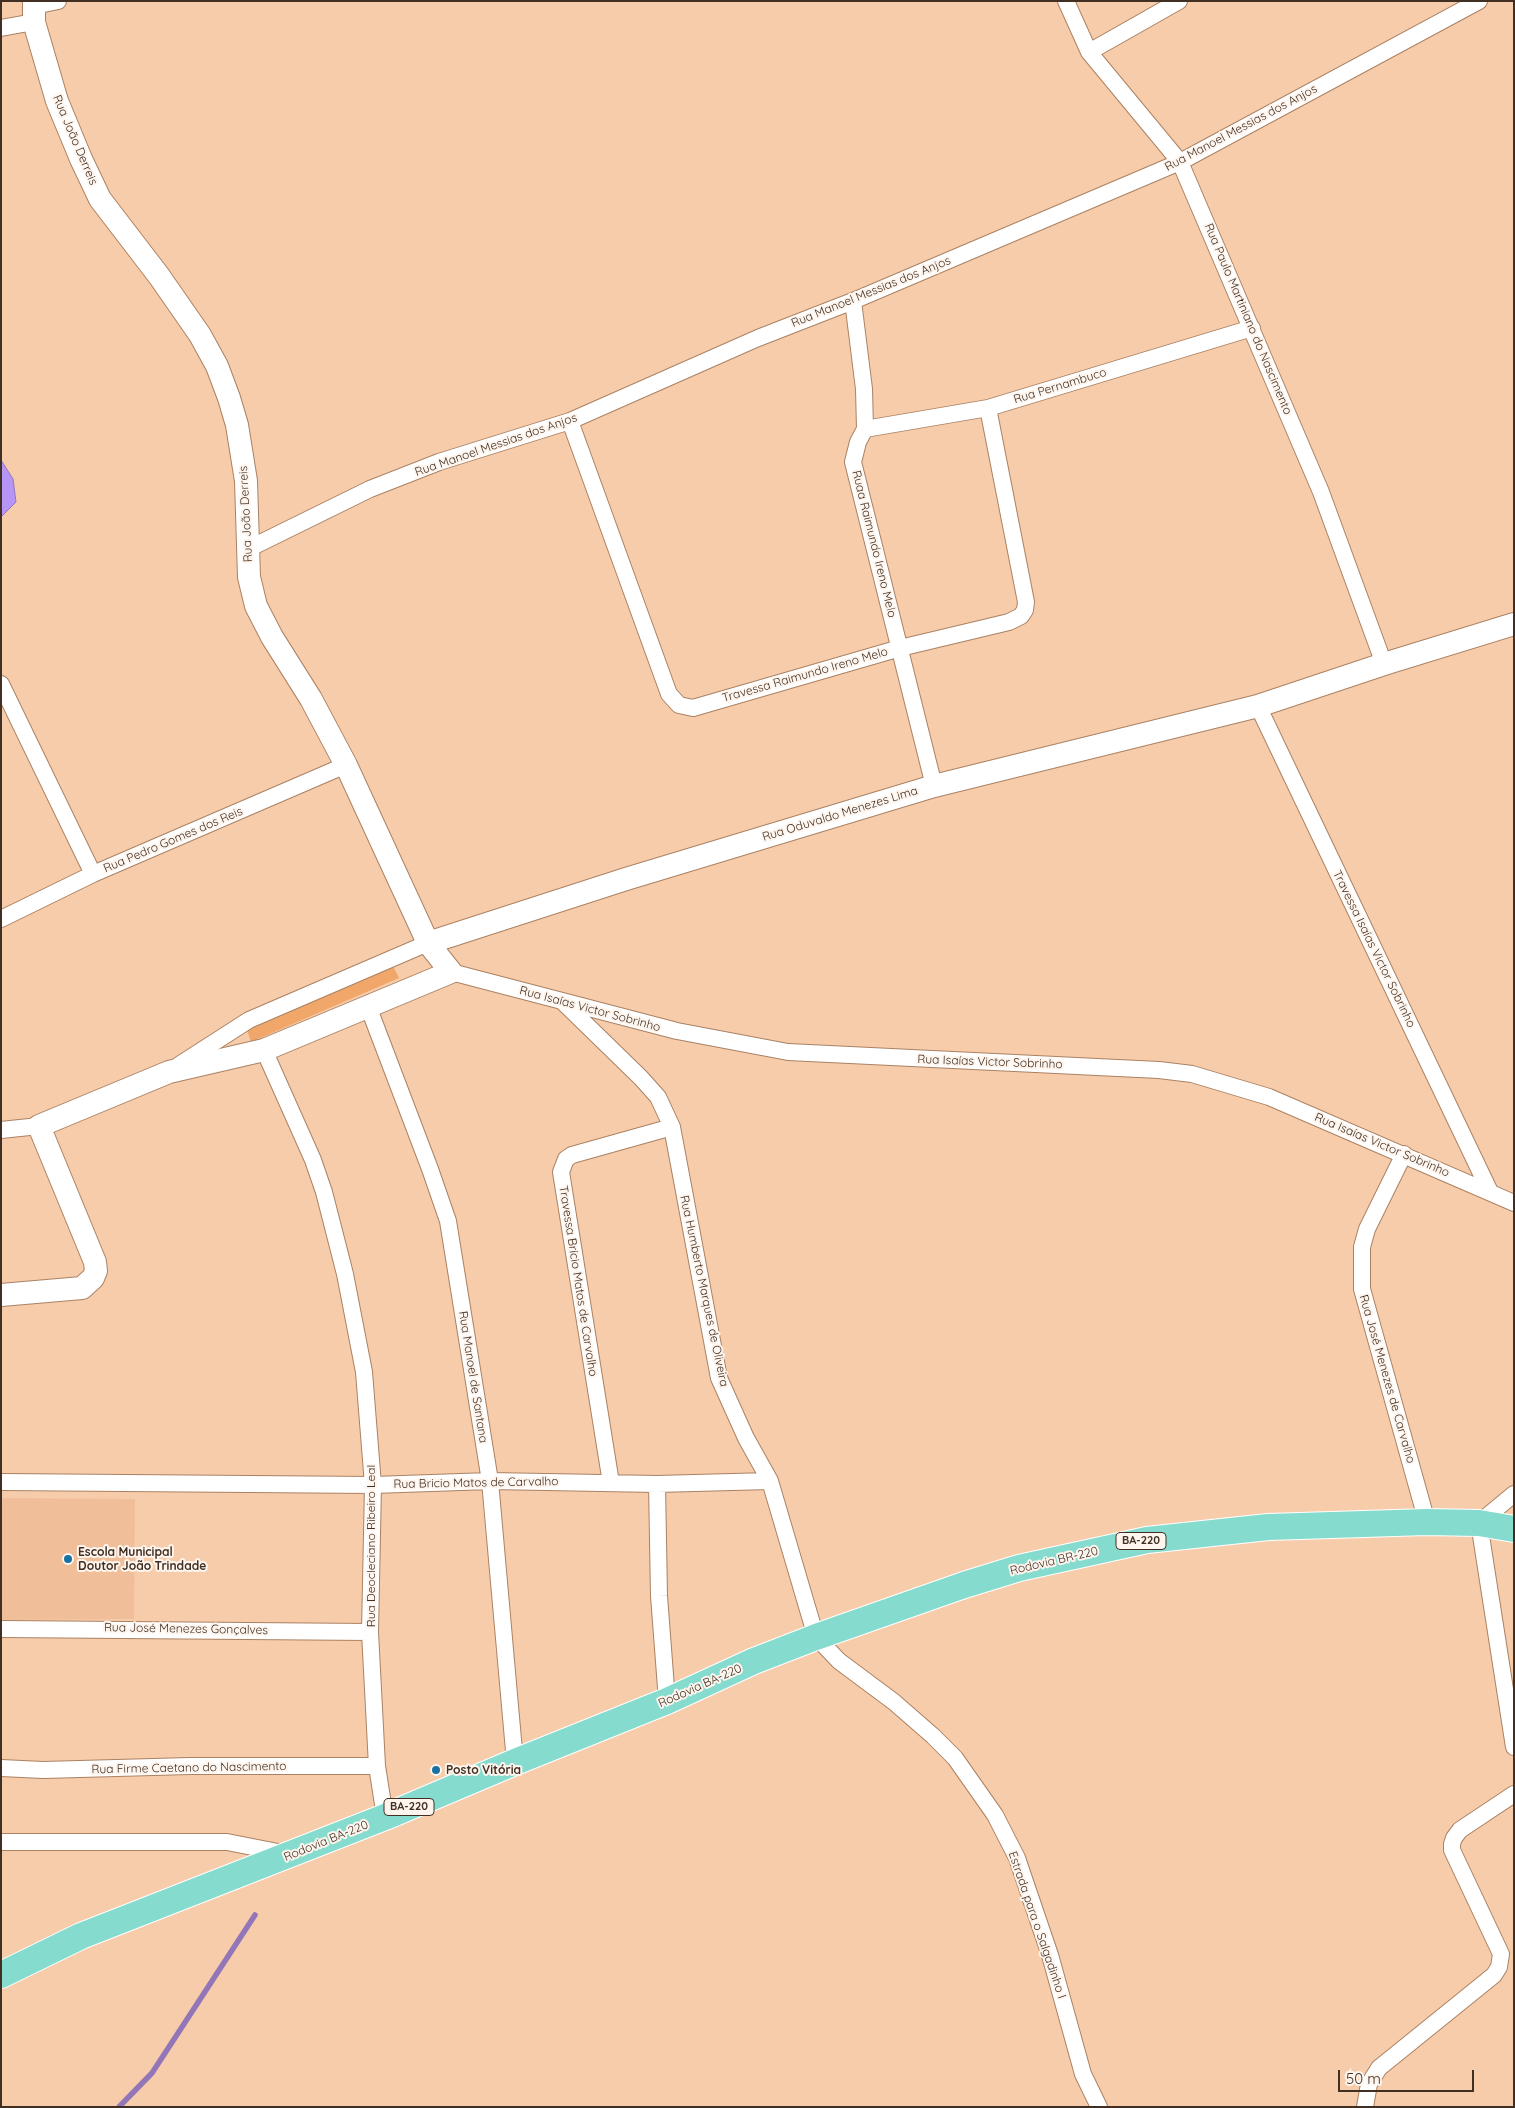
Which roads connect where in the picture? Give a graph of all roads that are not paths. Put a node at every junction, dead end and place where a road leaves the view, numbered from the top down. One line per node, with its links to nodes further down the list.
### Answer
1 (58, 1): 5 (street)
2 (1066, 1): 7 (street, Rua Paulo Martiniano do Nascimento)
3 (1179, 1): 7 (street)
4 (1478, 1): 8 (street, Rua Manoel Messias dos Anjos)
5 (34, 10): 6 (street); 14 (street, Rua João Derreis)
6 (1, 28)
7 (1089, 52): 8 (street, Rua Paulo Martiniano do Nascimento)
8 (1180, 162): 9 (street, Rua Manoel Messias dos Anjos); 10 (street, Rua Paulo Martiniano do Nascimento)
9 (853, 300): 12 (street, Rua Manoel Messias dos Anjos); 13 (street, Ruaa Raimundo Ireno Melo)
10 (1252, 328): 11 (street, Rua Pernambuco); 17 (street, Rua Paulo Martiniano do Nascimento)
11 (988, 408): 13 (street, Rua Pernambuco); 16 (street, Travessa Raimundo Ireno Melo)
12 (570, 421): 14 (street, Rua Manoel Messias dos Anjos); 16 (street, Travessa Raimundo Ireno Melo)
13 (865, 429): 16 (street, Ruaa Raimundo Ireno Melo)
14 (248, 549): 20 (street, Rua João Derreis)
15 (1514, 624): 17 (street, Rua Oduvaldo Menezes Lima)
16 (900, 648): 21 (street, Ruaa Raimundo Ireno Melo)
17 (1384, 664): 19 (street, Rua Oduvaldo Menezes Lima)
18 (1, 684): 22 (street)
19 (1258, 706): 21 (street, Rua Oduvaldo Menezes Lima); 34 (street, Travessa Isaías Victor Sobrinho)
20 (346, 766): 22 (street, Rua Pedro Gomes dos Reis); 24 (street, Rua João Derreis)
21 (934, 786): 24 (street, Rua Oduvaldo Menezes Lima)
22 (93, 874): 23 (street, Rua Pedro Gomes dos Reis)
23 (1, 919)
24 (428, 943): 25 (street, Rua João Derreis); 29 (street)
25 (451, 972): 26 (street, Rua Isaías Victor Sobrinho); 27 (street)
26 (562, 1001): 31 (street, Rua Humberto Marques de Oliveira); 33 (street, Rua Isaías Victor Sobrinho)
27 (368, 1006): 28 (street); 37 (street, Rua Manoel de Santana)
28 (264, 1050): 29 (street); 42 (street, Rua Deocleciano Ribeiro Leal)
29 (169, 1072): 30 (street)
30 (39, 1126): 32 (street); 36 (street)
31 (672, 1127): 39 (street, Rua Humberto Marques de Oliveira); 40 (street, Travessa Brício Matos de Carvalho)
32 (1, 1130)
33 (1404, 1154): 34 (street, Rua Isaías Victor Sobrinho); 44 (street, Rua José Menezes de Carvalho)
34 (1490, 1192): 35 (street, Rua Isaías Victor Sobrinho)
35 (1514, 1203)
36 (1, 1295)
37 (490, 1481): 40 (street, Rua Bricio Matos de Carvalho); 42 (street, Rua Bricio Matos de Carvalho); 52 (street, Rua Manoel de Santana)
38 (1, 1482): 42 (street, Rua Bricio Matos de Carvalho)
39 (770, 1482): 41 (street, Rua Bricio Matos de Carvalho); 49 (street, Rua Humberto Marques de Oliveira)
40 (611, 1483): 41 (street, Rua Bricio Matos de Carvalho)
41 (657, 1484): 50 (street)
42 (373, 1485): 48 (street, Rua Deocleciano Ribeiro Leal)
43 (1514, 1494): 45 (street)
44 (1427, 1522): 45 (main road, Rodovia BR-220 / BA-220); 49 (main road, Rodovia BR-220 / BA-220)
45 (1479, 1523): 46 (main road, BA-220); 51 (street)
46 (1514, 1529)
47 (1, 1629): 48 (street, Rua José Menezes Gonçalves)
48 (370, 1632): 53 (street, Rua Deocleciano Ribeiro Leal)
49 (816, 1637): 50 (main road, Rodovia BA-220 / BA-220); 60 (street, Estrada para o Salgadinho I)
50 (667, 1701): 52 (main road, Rodovia BA-220 / BA-220)
51 (1514, 1747)
52 (515, 1762): 56 (main road, Rodovia BA-220 / BA-220)
53 (377, 1766): 54 (street, Rua Firme Caetano do Nascimento); 56 (street, Rua Deocleciano Ribeiro Leal)
54 (1, 1768)
55 (1514, 1794): 61 (street)
56 (385, 1817): 58 (main road, Rodovia BA-220 / BA-220)
57 (1, 1842): 58 (street)
58 (293, 1855): 59 (main road, Rodovia BA-220 / BA-220)
59 (1, 1974)
60 (1099, 2107)
61 (1365, 2107)

